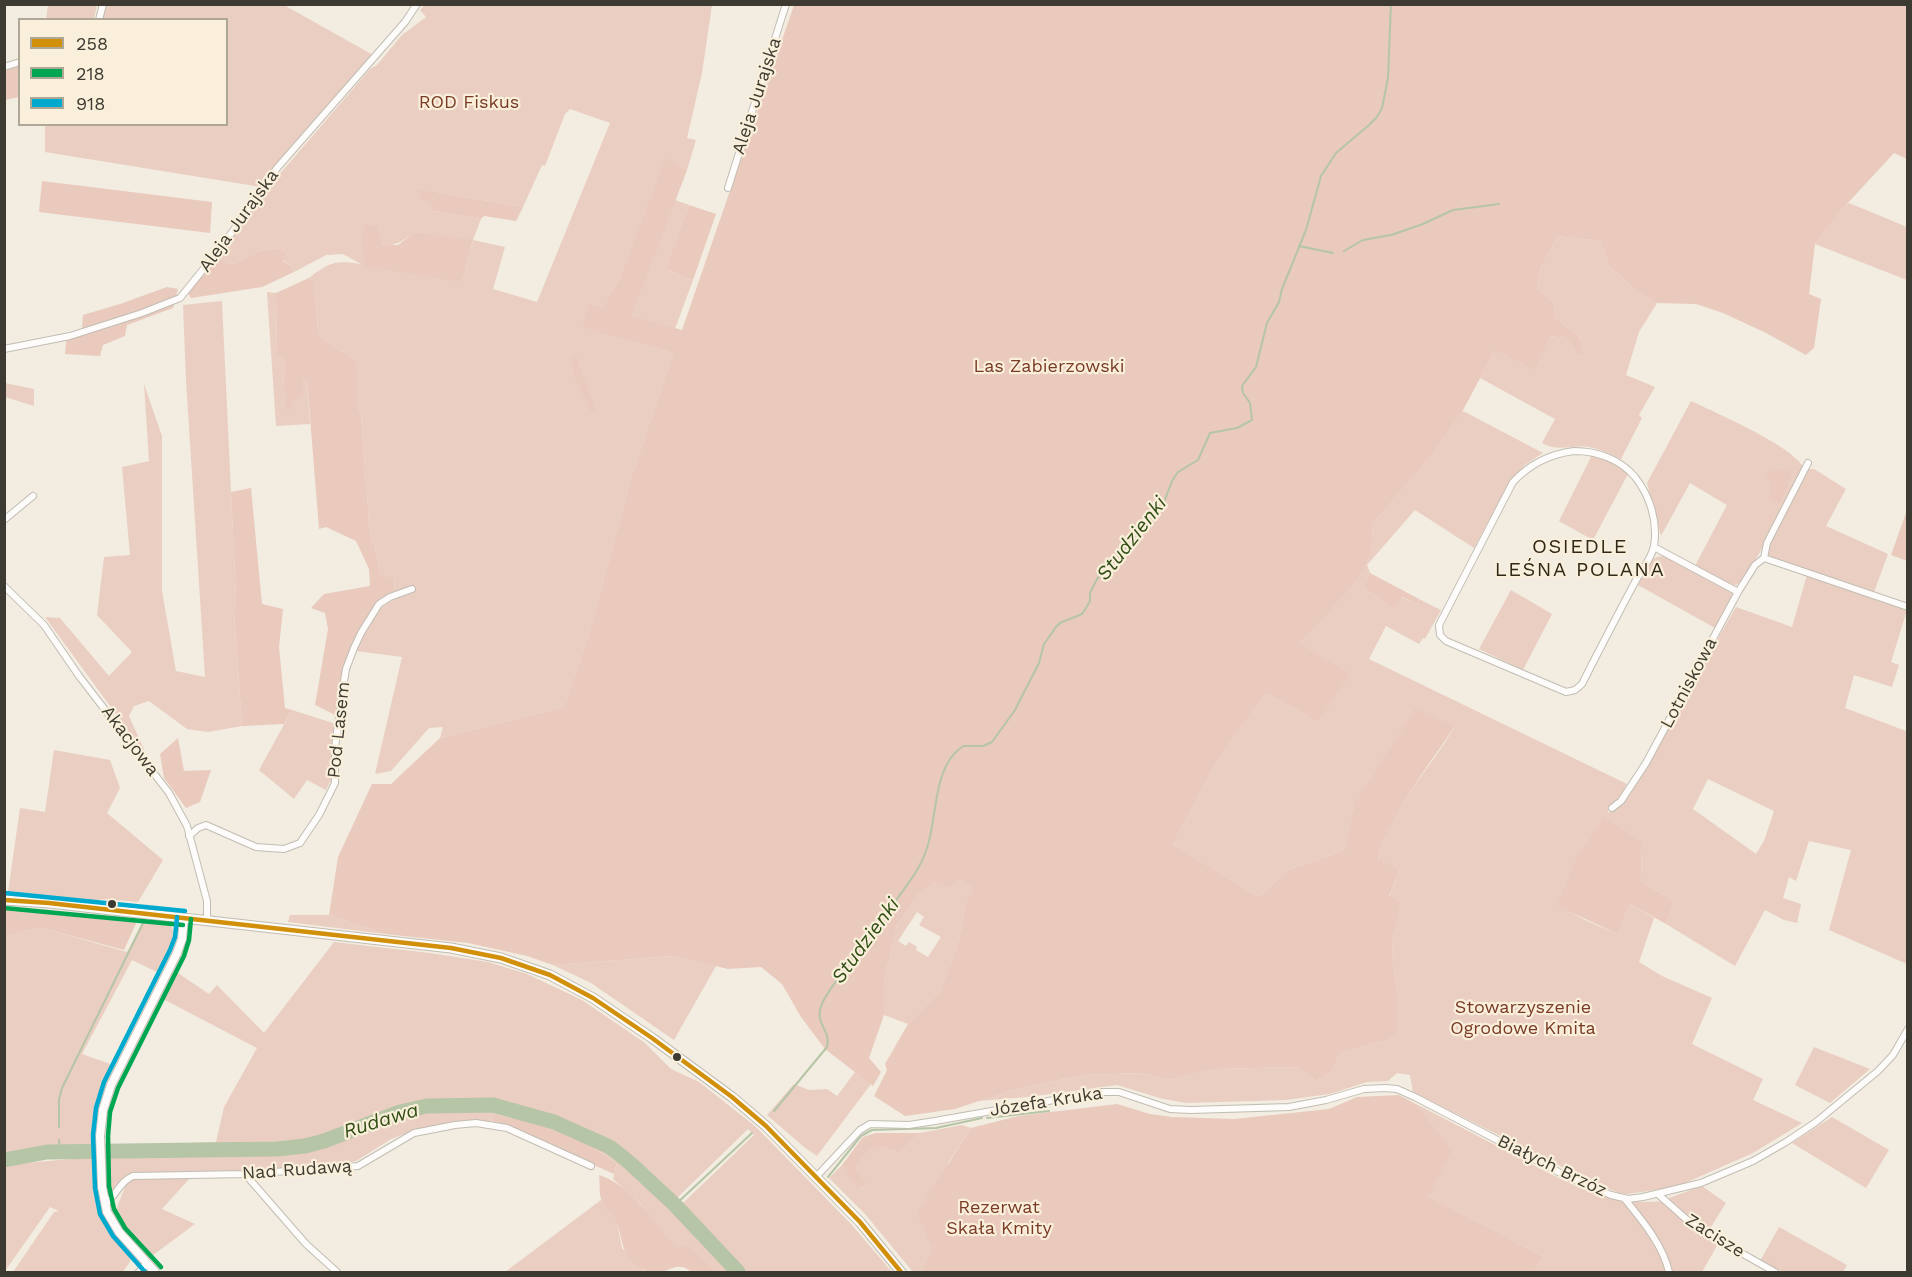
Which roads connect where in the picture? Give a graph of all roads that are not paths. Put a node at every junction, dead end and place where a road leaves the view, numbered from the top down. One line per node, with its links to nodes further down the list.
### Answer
1 (417, 4): 4 (street, Aleja Jurajska)
2 (786, 4): 3 (street, Aleja Jurajska)
3 (728, 188)
4 (4, 350)
5 (1808, 463): 9 (street, Lotniskowa)
6 (33, 496): 7 (street)
7 (4, 520)
8 (1654, 547): 8 (street); 12 (street)
9 (1764, 558): 12 (street, Lotniskowa); 13 (street)
10 (412, 589): 15 (street, Pod Lasem)
11 (6, 590): 15 (street, Akacjowa)
12 (1738, 592): 14 (street, Lotniskowa)
13 (1908, 607)
14 (1612, 808)
15 (189, 836): 18 (street, Akacjowa)
16 (4, 900): 17 (main road)
17 (184, 918): 18 (main road); 26 (street)
18 (207, 920): 23 (main road)
19 (1908, 1029): 24 (street, Białych Brzóz)
20 (1401, 1091): 23 (street, Józefa Kruka); 25 (street, Białych Brzóz)
21 (591, 1166): 22 (street, Nad Rudawą)
22 (245, 1174): 26 (street, Nad Rudawą); 30 (street)
23 (816, 1177): 31 (main road)
24 (1659, 1195): 25 (street, Białych Brzóz); 33 (street, Zacisze)
25 (1623, 1198): 32 (street)
26 (105, 1204): 27 (street)
27 (146, 1264): 28 (street); 29 (street)
28 (139, 1272)
29 (155, 1272)
30 (337, 1272)
31 (902, 1272)
32 (1669, 1272)
33 (1775, 1272)

